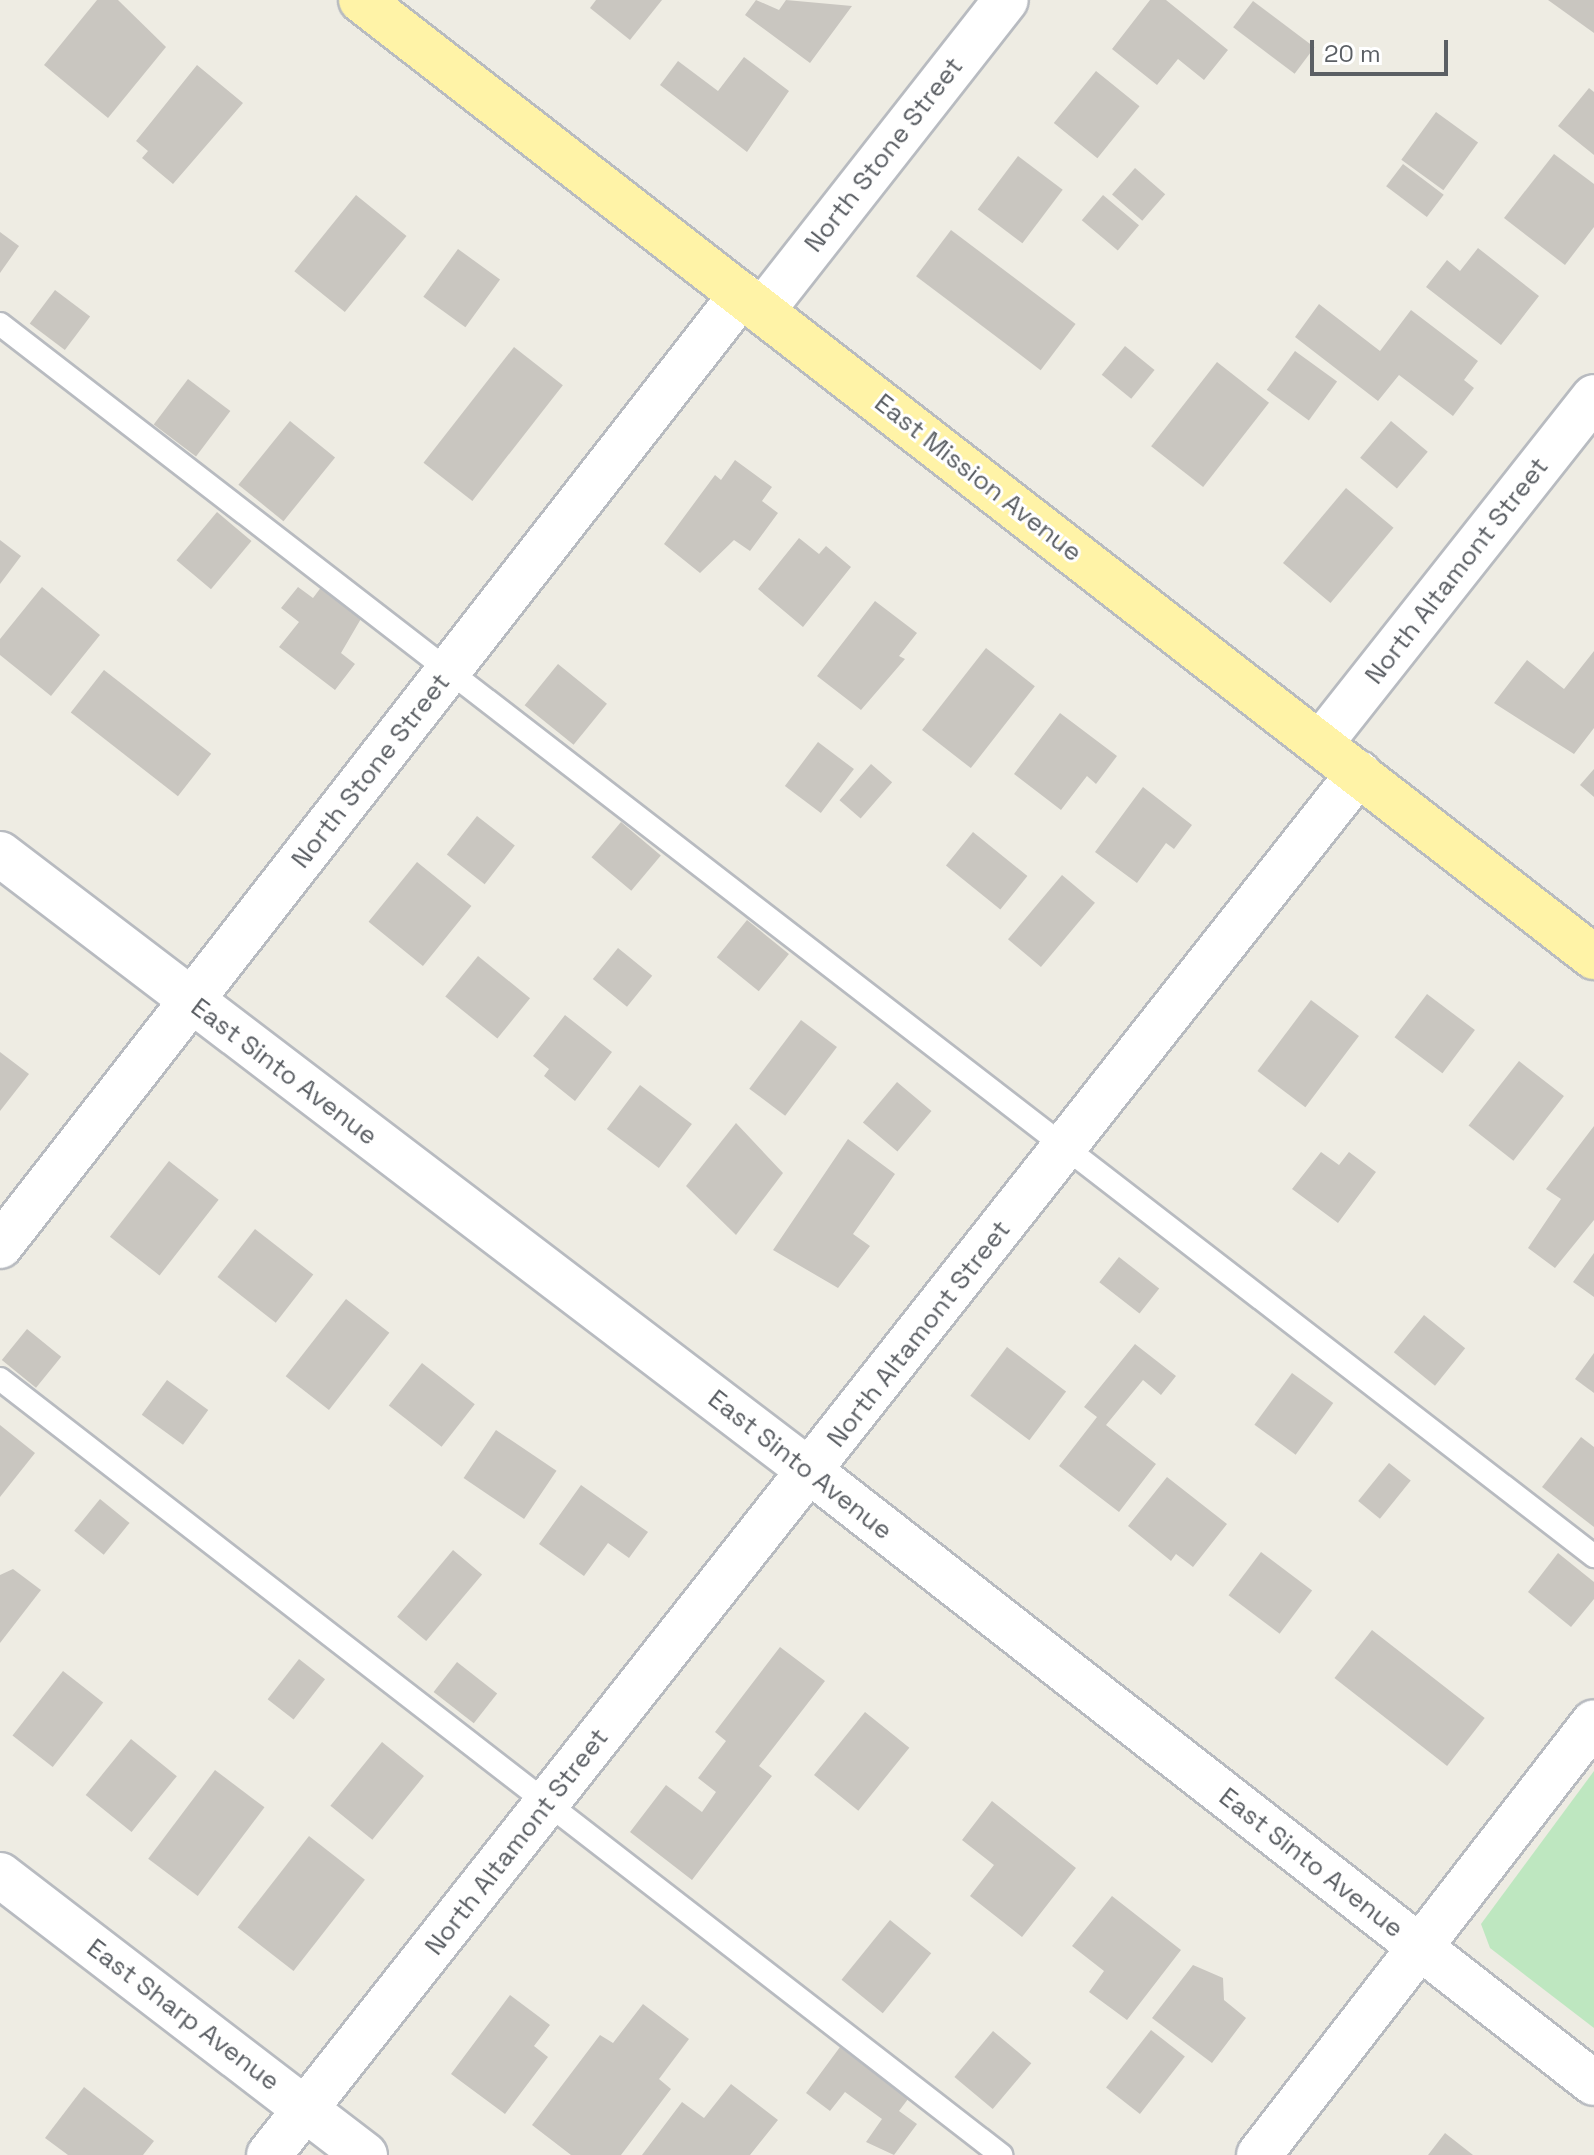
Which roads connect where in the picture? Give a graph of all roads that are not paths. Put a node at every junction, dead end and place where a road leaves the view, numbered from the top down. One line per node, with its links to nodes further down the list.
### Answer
1 (361, 0): 3 (main road, East Mission Avenue)
2 (1006, 0): 3 (street, North Stone Street)
3 (751, 303): 6 (street, North Stone Street); 7 (main road, East Mission Avenue)
4 (0, 324): 6 (lane)
5 (1594, 397): 7 (street, North Altamont Street)
6 (450, 669): 11 (street, North Stone Street); 12 (lane)
7 (1320, 744): 8 (main road, East Mission Avenue)
8 (1359, 773): 10 (main road, East Mission Avenue); 12 (street, North Altamont Street)
9 (0, 854): 11 (street, East Sinto Avenue)
10 (1594, 957)
11 (192, 1003): 13 (street, North Stone Street); 15 (street, East Sinto Avenue)
12 (1065, 1149): 15 (street, North Altamont Street); 16 (lane)
13 (0, 1246)
14 (0, 1379): 18 (lane)
15 (811, 1472): 18 (street, North Altamont Street); 20 (street, East Sinto Avenue)
16 (1594, 1556)
17 (1594, 1722): 20 (street)
18 (545, 1806): 22 (street, North Altamont Street); 25 (lane)
19 (0, 1875): 22 (street, East Sharp Avenue)
20 (1419, 1948): 21 (street, East Sinto Avenue); 26 (street)
21 (1594, 2083)
22 (305, 2108): 23 (street, North Altamont Street); 24 (street, East Sharp Avenue)
23 (269, 2155)
24 (365, 2155)
25 (1001, 2155)
26 (1259, 2155)

